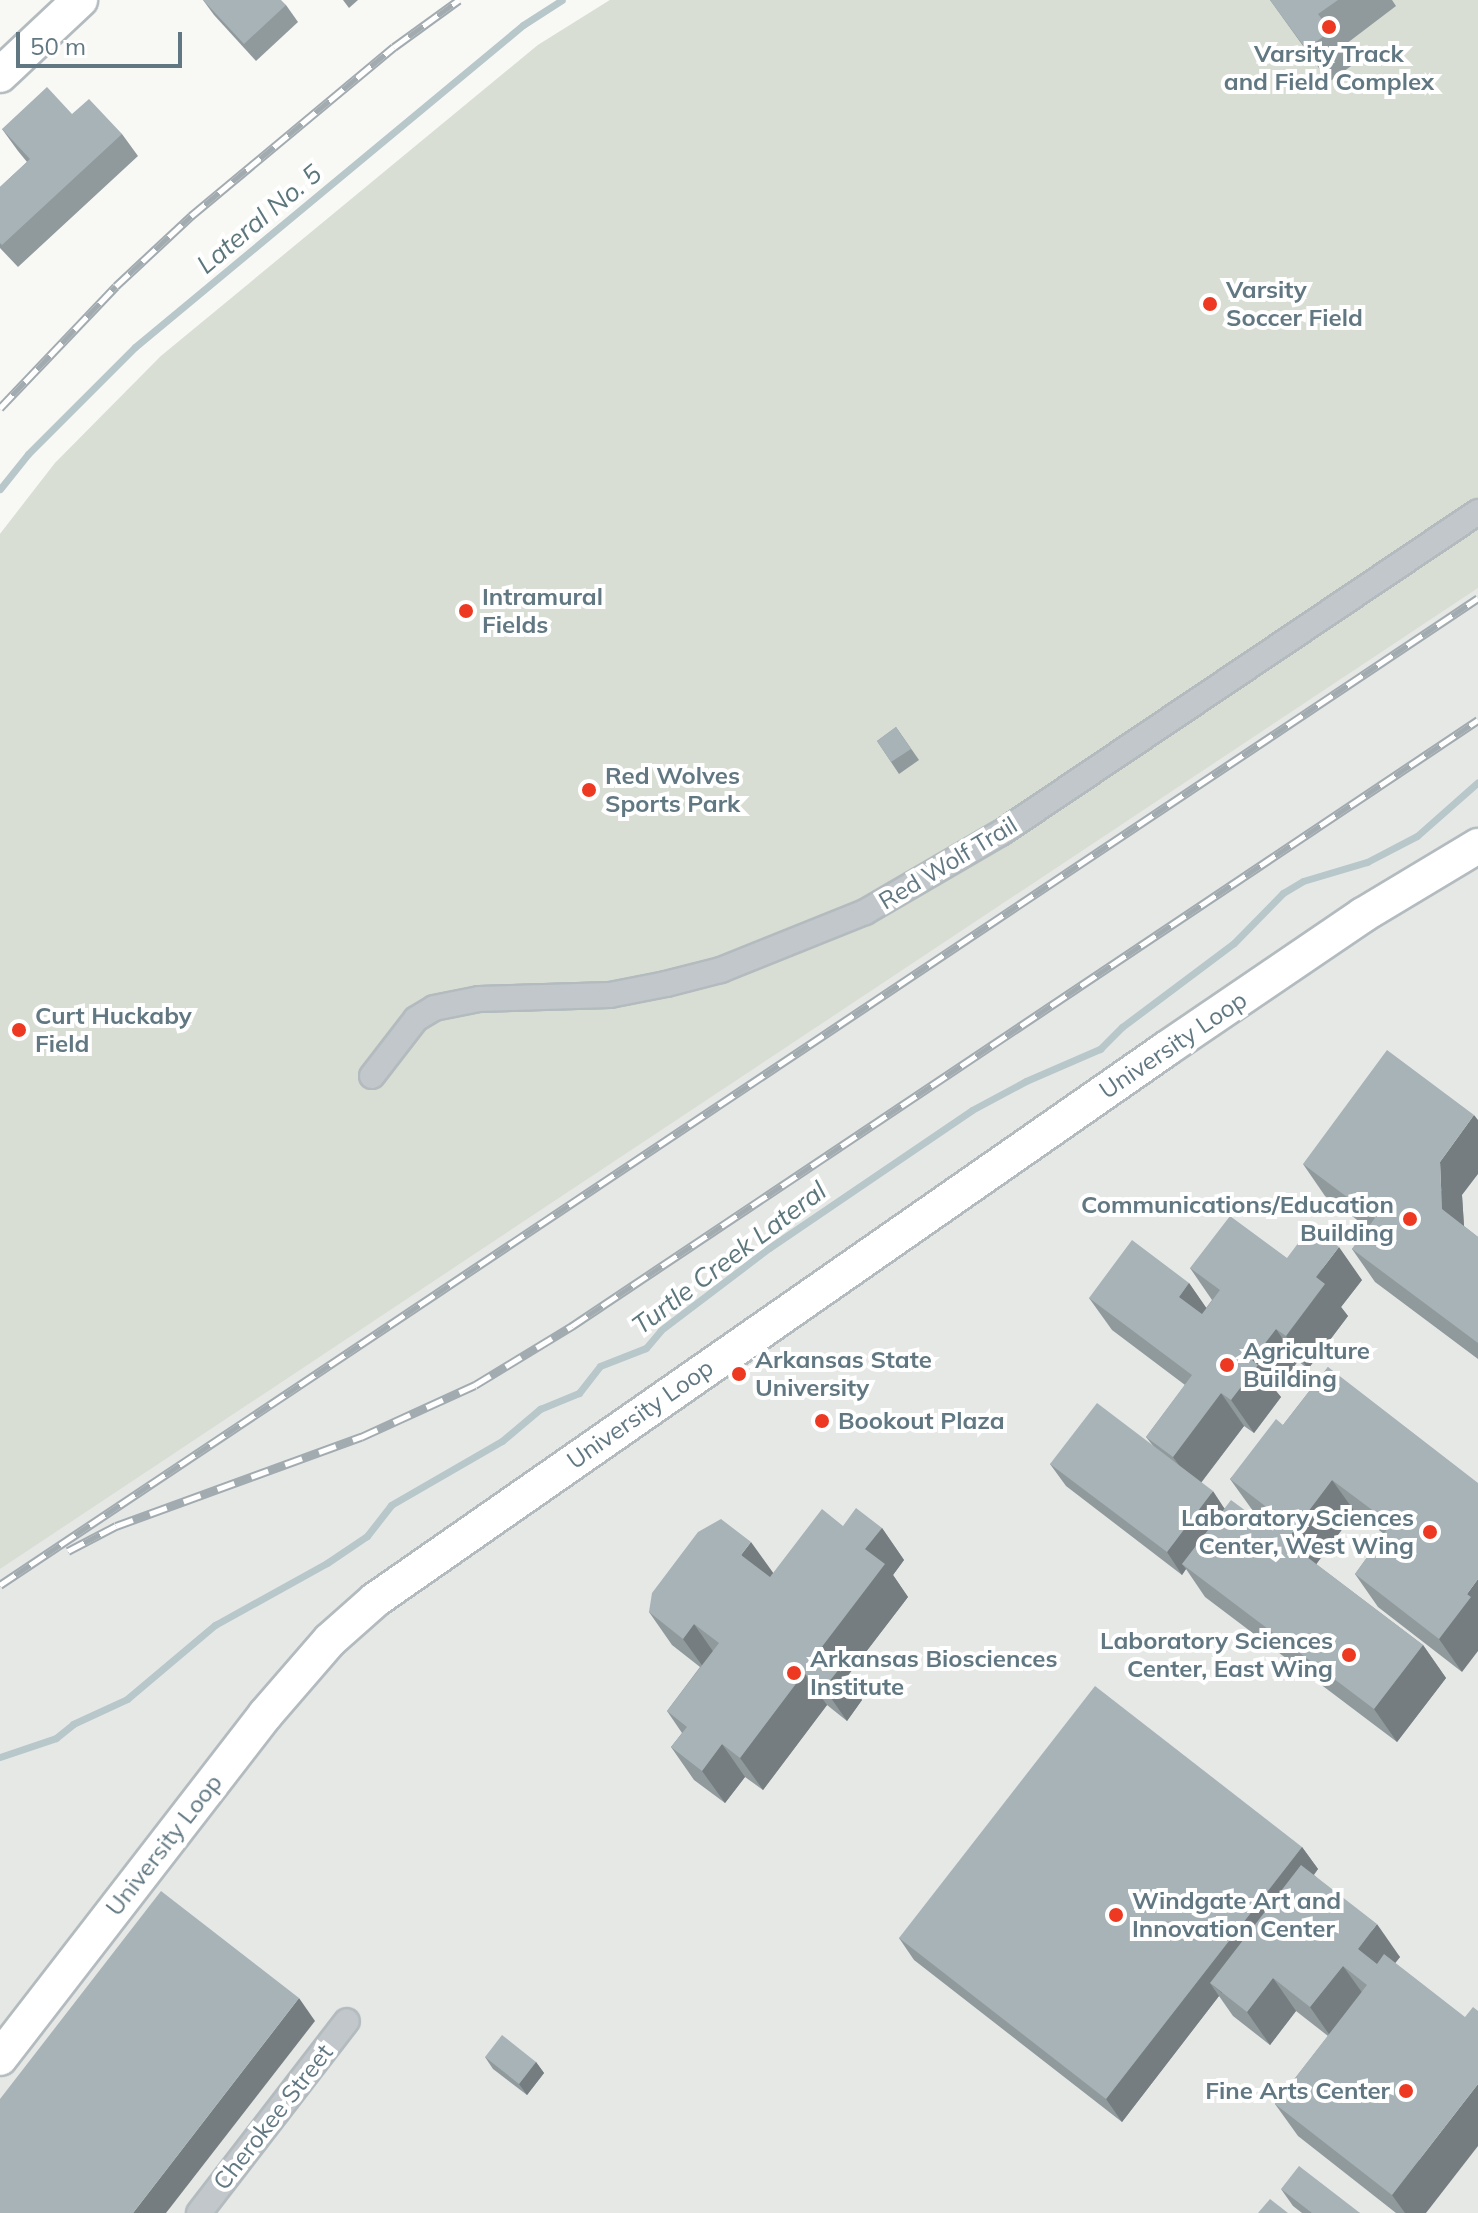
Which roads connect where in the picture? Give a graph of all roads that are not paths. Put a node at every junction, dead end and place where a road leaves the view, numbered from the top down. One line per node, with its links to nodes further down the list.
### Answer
1 (80, 0): 2 (street)
2 (0, 75)
3 (1478, 512): 5 (street, Red Wolf Trail)
4 (1478, 846): 7 (street, University Loop)
5 (372, 1076)
6 (347, 2021): 8 (street, Cherokee Street)
7 (0, 2058)
8 (199, 2213)

